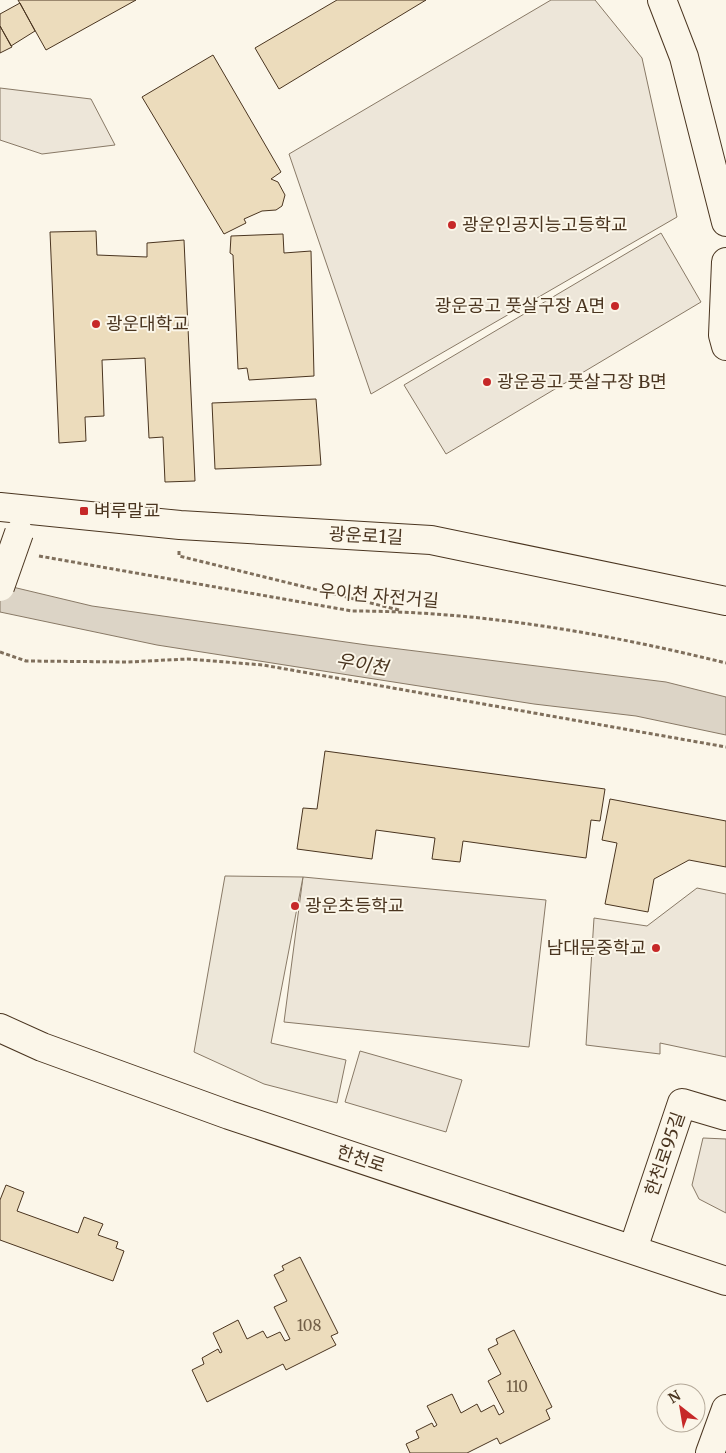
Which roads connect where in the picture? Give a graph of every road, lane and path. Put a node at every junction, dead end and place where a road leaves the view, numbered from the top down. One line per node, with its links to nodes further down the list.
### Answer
1 (662, 0): 2 (street)
2 (726, 222)
3 (726, 262): 4 (street)
4 (726, 346)
5 (180, 525): 6 (street, 광운로1길); 8 (street, 광운로1길); 9 (path)
6 (19, 526): 7 (street, bridge); 9 (path, 우이천 자전거길)
7 (0, 587)
8 (726, 601)
9 (403, 611): 11 (path, 우이천 자전거길)
10 (0, 652): 12 (path)
11 (726, 663)
12 (726, 747)
13 (0, 1028): 15 (street, 한천로)
14 (726, 1116): 15 (street, 한천로95길)
15 (633, 1249): 16 (street, 한천로)
16 (726, 1281)
17 (726, 1409): 18 (street)
18 (710, 1453)

